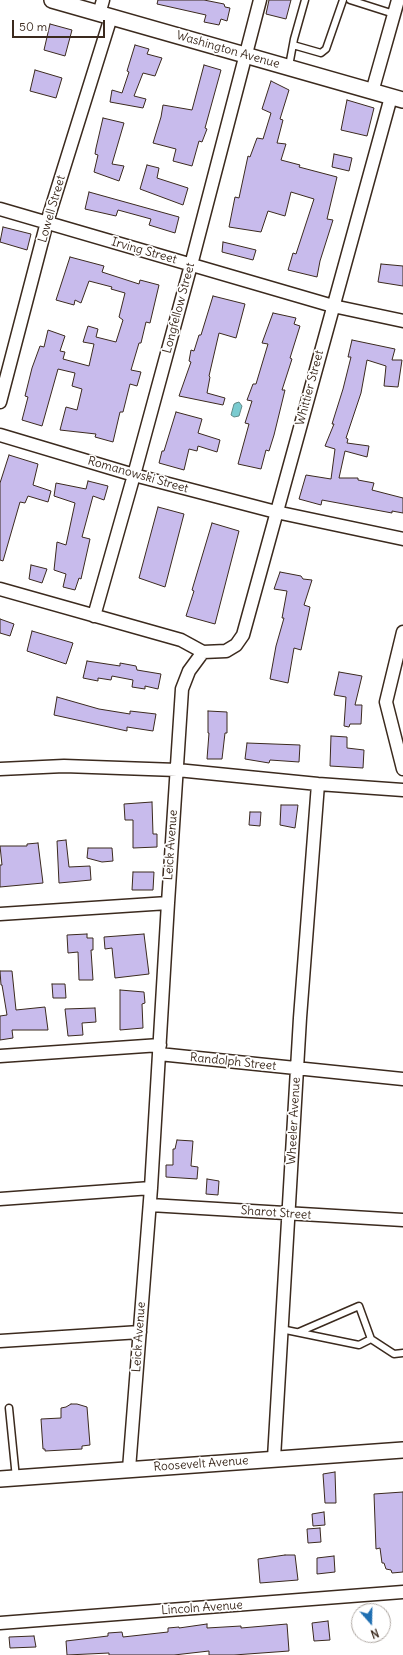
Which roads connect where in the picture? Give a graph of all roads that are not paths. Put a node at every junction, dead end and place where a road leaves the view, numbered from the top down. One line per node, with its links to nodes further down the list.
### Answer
1 (52, 0): 7 (street, Washington Avenue)
2 (260, 0): 10 (street, Longfellow Street)
3 (305, 0): 9 (lane)
4 (343, 0): 9 (lane)
5 (350, 0): 8 (lane)
6 (398, 0): 8 (street)
7 (104, 10): 10 (street, Washington Avenue); 15 (street, Lowell Street)
8 (394, 14): 12 (street)
9 (293, 45): 11 (lane)
10 (246, 55): 11 (street, Washington Avenue); 16 (street, Longfellow Street)
11 (289, 67): 12 (street, Washington Avenue)
12 (372, 92): 13 (street, Washington Avenue)
13 (397, 98): 17 (street, Whittier Street)
14 (0, 209): 15 (street, Irving Street)
15 (47, 222): 16 (street, Irving Street); 19 (street, Lowell Street)
16 (191, 265): 17 (street, Irving Street); 21 (street, Longfellow Street)
17 (333, 306): 18 (street, Irving Street); 22 (street, Whittier Street)
18 (403, 321)
19 (0, 402)
20 (0, 435): 21 (street, Romanowski Street)
21 (134, 475): 22 (street, Romanowski Street); 25 (street, Longfellow Street)
22 (276, 512): 23 (street, Romanowski Street); 27 (street, Whittier Street)
23 (403, 539)
24 (0, 589): 25 (street)
25 (94, 616): 27 (street)
26 (403, 632): 29 (street)
27 (203, 652): 30 (street, Leick Avenue)
28 (0, 769): 30 (street)
29 (403, 769)
30 (177, 770): 31 (street); 33 (street, Leick Avenue)
31 (318, 784): 32 (street); 37 (street, Wheeler Avenue)
32 (403, 790)
33 (168, 903): 34 (street); 35 (street, Leick Avenue)
34 (0, 914)
35 (160, 1050): 36 (street, Randolph Street); 37 (street, Randolph Street); 39 (street, Leick Avenue)
36 (0, 1056)
37 (297, 1068): 38 (street, Randolph Street); 42 (street, Wheeler Avenue)
38 (403, 1079)
39 (151, 1188): 40 (street); 41 (street, Leick Avenue)
40 (0, 1199)
41 (150, 1205): 42 (street, Sharot Street); 45 (street, Leick Avenue)
42 (289, 1214): 43 (street, Sharot Street); 44 (street, Wheeler Avenue)
43 (403, 1220)
44 (281, 1329): 46 (lane); 52 (street, Wheeler Avenue)
45 (140, 1332): 48 (street); 53 (street, Leick Avenue)
46 (298, 1332): 47 (lane); 47 (lane)
47 (371, 1339): 49 (lane)
48 (0, 1341)
49 (403, 1353)
50 (9, 1408): 54 (lane)
51 (403, 1450): 52 (street, Roosevelt Avenue)
52 (274, 1458): 53 (street, Roosevelt Avenue)
53 (129, 1469): 54 (street, Roosevelt Avenue)
54 (16, 1478): 55 (street, Roosevelt Avenue)
55 (0, 1479)
56 (403, 1592): 57 (street, Lincoln Avenue)
57 (0, 1623)

